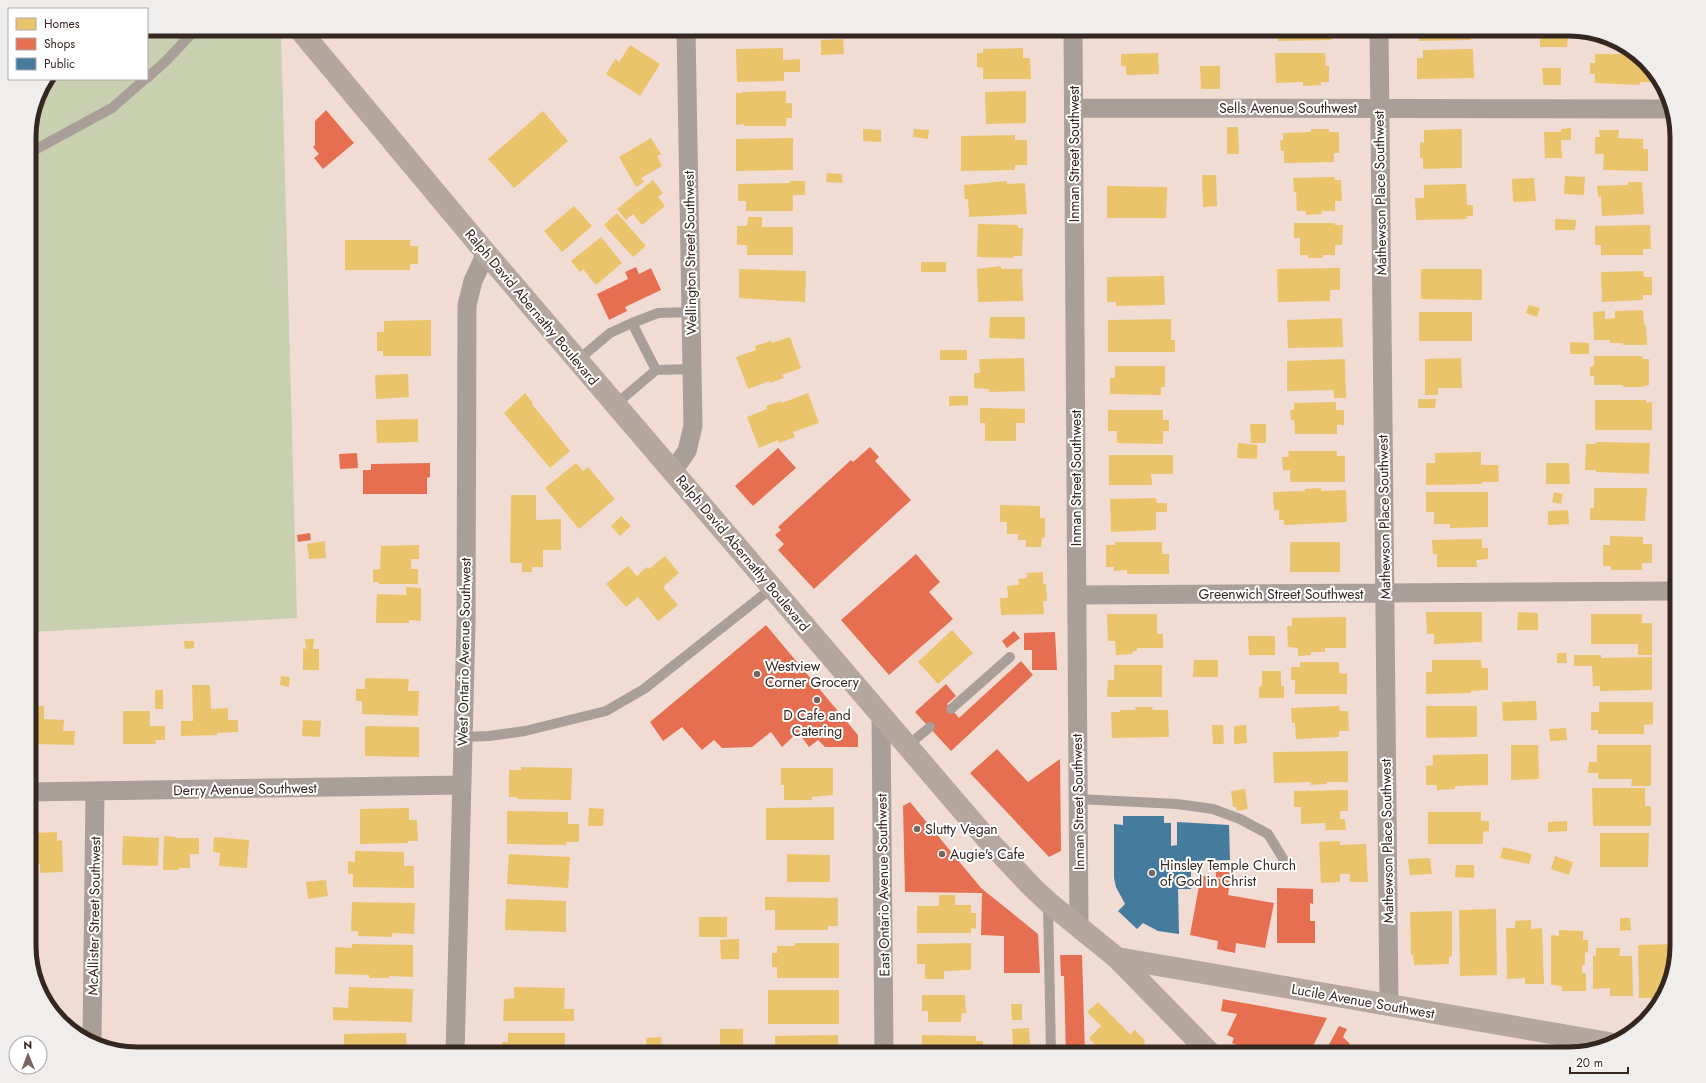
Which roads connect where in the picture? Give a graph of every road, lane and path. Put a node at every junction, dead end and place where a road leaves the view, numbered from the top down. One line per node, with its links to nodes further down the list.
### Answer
1 (189, 36): 6 (lane)
2 (305, 36): 12 (main road, Ralph David Abernathy Boulevard)
3 (686, 36): 13 (street, Wellington Street Southwest)
4 (1073, 36): 8 (street, Inman Street Southwest)
5 (1379, 36): 9 (street, Mathewson Place Southwest)
6 (148, 76)
7 (144, 80): 11 (lane)
8 (1074, 108): 9 (street, Sells Avenue Southwest); 23 (street, Inman Street Southwest)
9 (1379, 108): 10 (street, Sells Avenue Southwest); 22 (street, Mathewson Place Southwest)
10 (1666, 108)
11 (36, 149)
12 (486, 253): 15 (main road, Ralph David Abernathy Boulevard); 28 (street, West Ontario Avenue Southwest)
13 (691, 312): 14 (lane); 16 (street, Wellington Street Southwest)
14 (632, 323): 15 (lane); 17 (lane)
15 (578, 360): 18 (main road, Ralph David Abernathy Boulevard)
16 (692, 369): 17 (lane); 19 (street, Wellington Street Southwest)
17 (656, 370): 18 (lane)
18 (616, 404): 19 (main road, Ralph David Abernathy Boulevard)
19 (672, 471): 20 (main road, Ralph David Abernathy Boulevard)
20 (772, 588): 26 (main road, Ralph David Abernathy Boulevard); 28 (lane)
21 (1670, 591): 22 (street, Greenwich Street Southwest)
22 (1384, 593): 23 (street, Greenwich Street Southwest); 38 (street, Mathewson Place Southwest)
23 (1077, 595): 33 (street, Inman Street Southwest)
24 (1010, 657): 25 (lane)
25 (951, 709)
26 (881, 716): 29 (main road, Ralph David Abernathy Boulevard); 42 (street, East Ontario Avenue Southwest)
27 (930, 727): 29 (lane)
28 (463, 738): 30 (street, West Ontario Avenue Southwest)
29 (907, 746): 35 (main road, Ralph David Abernathy Boulevard)
30 (462, 785): 31 (street, Derry Avenue Southwest); 41 (street, West Ontario Avenue Southwest)
31 (95, 791): 32 (street, Derry Avenue Southwest); 39 (street, McAllister Street Southwest)
32 (36, 792)
33 (1078, 799): 34 (lane); 36 (street, Inman Street Southwest)
34 (1287, 865)
35 (1048, 902): 36 (main road, Ralph David Abernathy Boulevard); 43 (lane)
36 (1079, 927): 37 (main road, Ralph David Abernathy Boulevard)
37 (1117, 958): 38 (main road, Lucile Avenue Southwest); 44 (main road, Ralph David Abernathy Boulevard)
38 (1389, 1005): 40 (main road, Lucile Avenue Southwest)
39 (92, 1037)
40 (1601, 1042)
41 (455, 1047)
42 (884, 1047)
43 (1051, 1047)
44 (1204, 1047)

